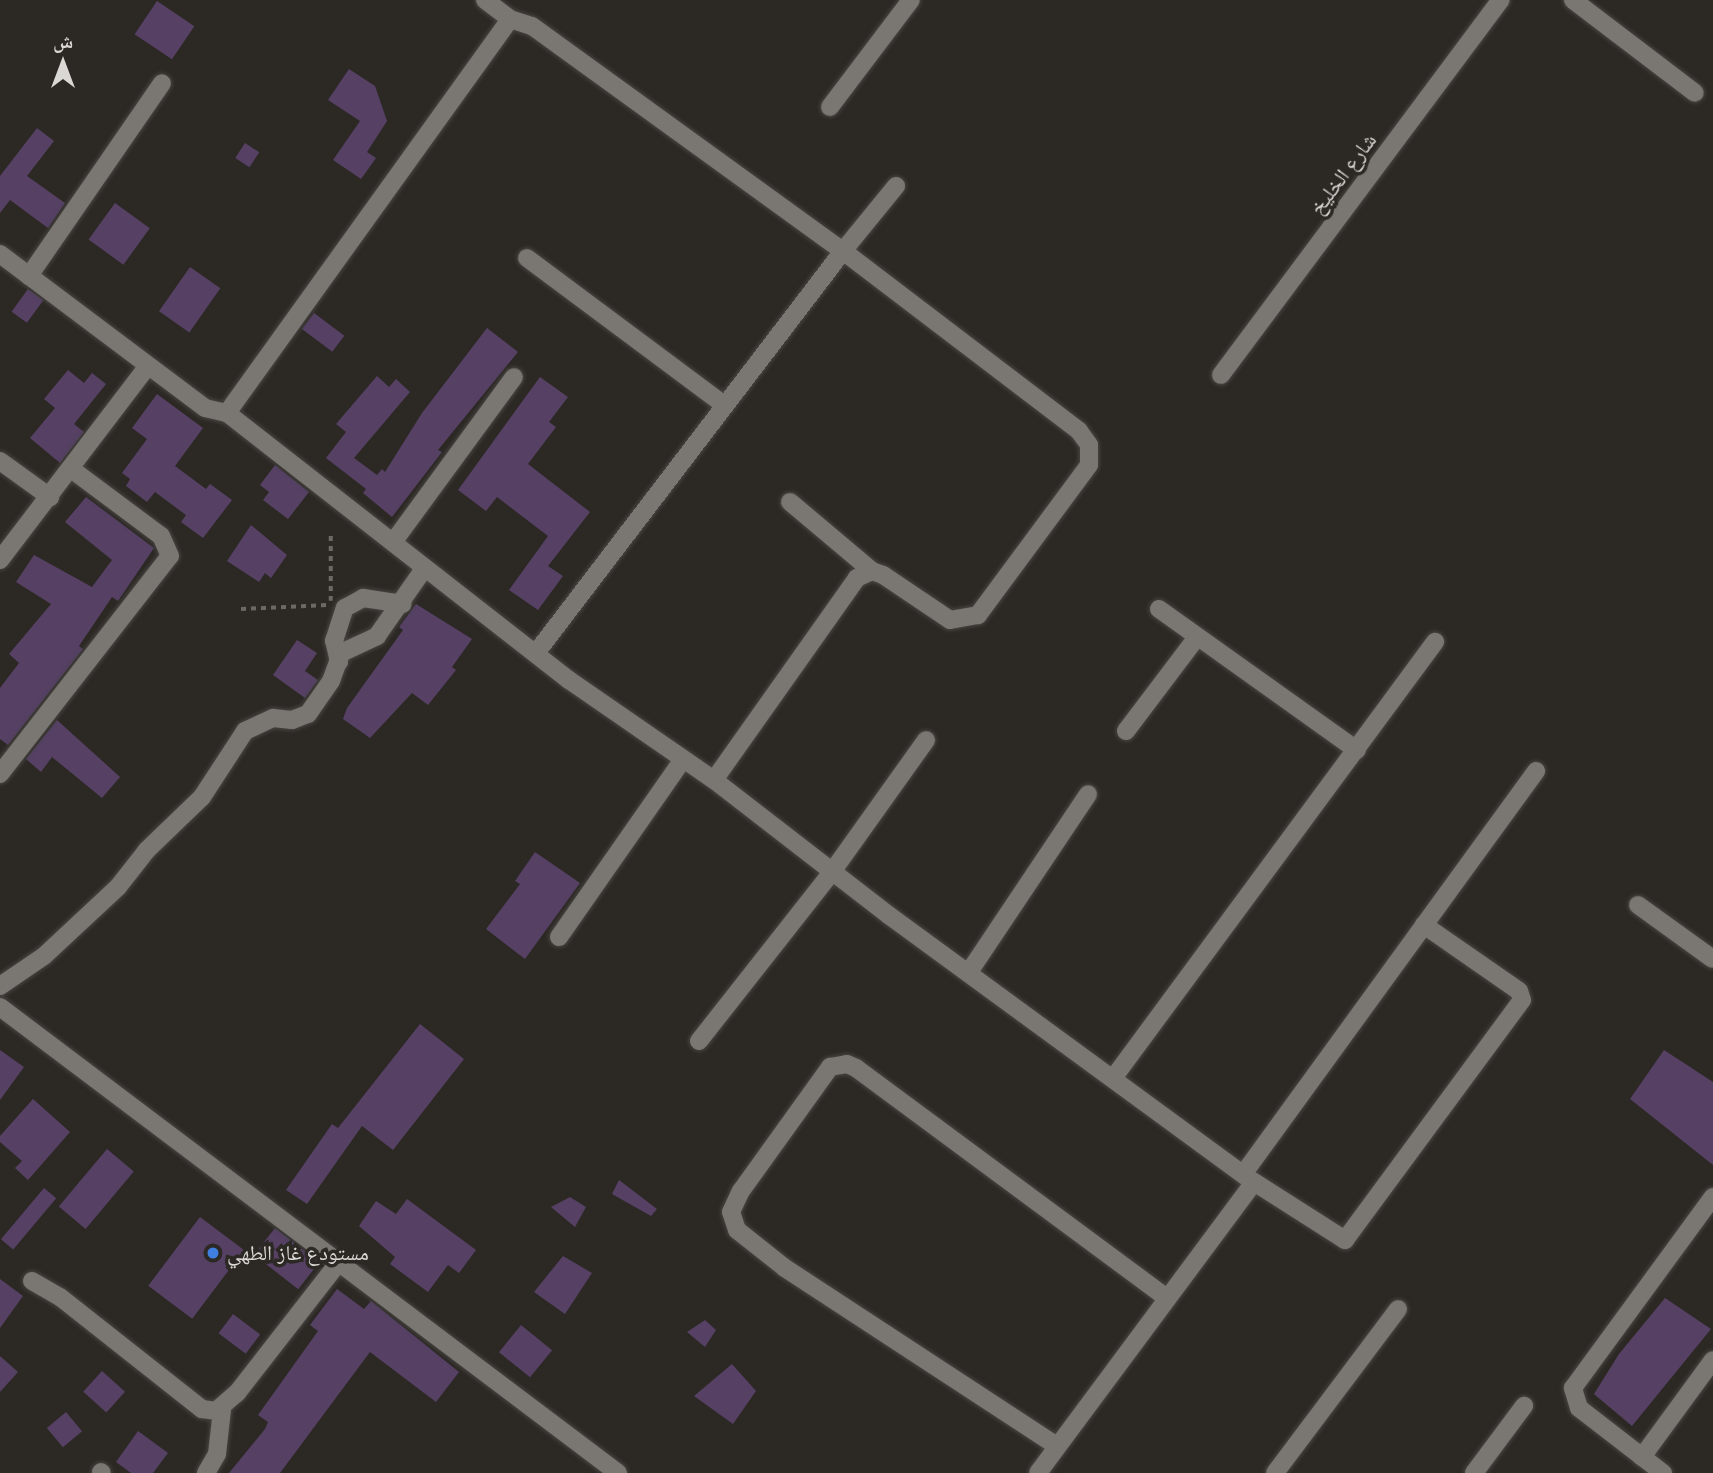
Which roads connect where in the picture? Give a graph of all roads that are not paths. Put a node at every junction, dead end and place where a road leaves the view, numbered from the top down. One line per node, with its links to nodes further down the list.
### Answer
1 (485, 0): 5 (street)
2 (911, 0): 8 (street)
3 (1501, 0): 15 (street, شارع الخليخ)
4 (1573, 0): 7 (street)
5 (510, 19): 10 (street); 18 (street)
6 (162, 83): 13 (street)
7 (1695, 93)
8 (830, 107)
9 (896, 186): 10 (street)
10 (843, 251): 17 (street); 26 (street)
11 (0, 254): 13 (street)
12 (527, 258): 17 (street)
13 (29, 276): 14 (street)
14 (148, 366): 18 (street); 20 (street)
15 (1221, 375)
16 (514, 377): 23 (street)
17 (724, 405): 31 (street)
18 (227, 413): 23 (street)
19 (0, 461): 21 (street)
20 (71, 469): 21 (street); 38 (street)
21 (50, 497): 24 (street)
22 (790, 502): 26 (street)
23 (394, 541): 25 (street)
24 (0, 560)
25 (424, 569): 27 (street); 31 (street)
26 (872, 571): 39 (street)
27 (403, 604): 32 (street); 32 (street)
28 (1159, 609): 29 (street)
29 (1197, 637): 33 (street); 35 (street)
30 (1435, 642): 35 (street)
31 (536, 653): 36 (street)
32 (340, 662): 47 (street)
33 (1126, 731)
34 (926, 740): 41 (street)
35 (1357, 750): 50 (street)
36 (683, 759): 39 (street); 44 (street)
37 (1536, 771): 43 (street)
38 (0, 774)
39 (714, 780): 41 (street)
40 (1088, 794): 46 (street)
41 (832, 872): 46 (street); 49 (street)
42 (1638, 905): 45 (street)
43 (1424, 925): 51 (street); 51 (street)
44 (559, 937)
45 (1713, 959)
46 (969, 972): 50 (street)
47 (0, 986)
48 (0, 1007): 53 (street)
49 (699, 1041)
50 (1114, 1077): 51 (street)
51 (1249, 1177): 55 (street)
52 (1713, 1197): 61 (street)
53 (340, 1262): 59 (street); 63 (street)
54 (32, 1281): 59 (street)
55 (1166, 1297): 60 (street); 60 (street)
56 (1398, 1309): 65 (street)
57 (1713, 1360): 61 (street)
58 (1524, 1406): 66 (street)
59 (222, 1410): 62 (street)
60 (1057, 1446): 64 (street)
61 (1642, 1457): 67 (street)
62 (206, 1473)
63 (618, 1473)
64 (1038, 1473)
65 (1275, 1473)
66 (1474, 1473)
67 (1663, 1473)

